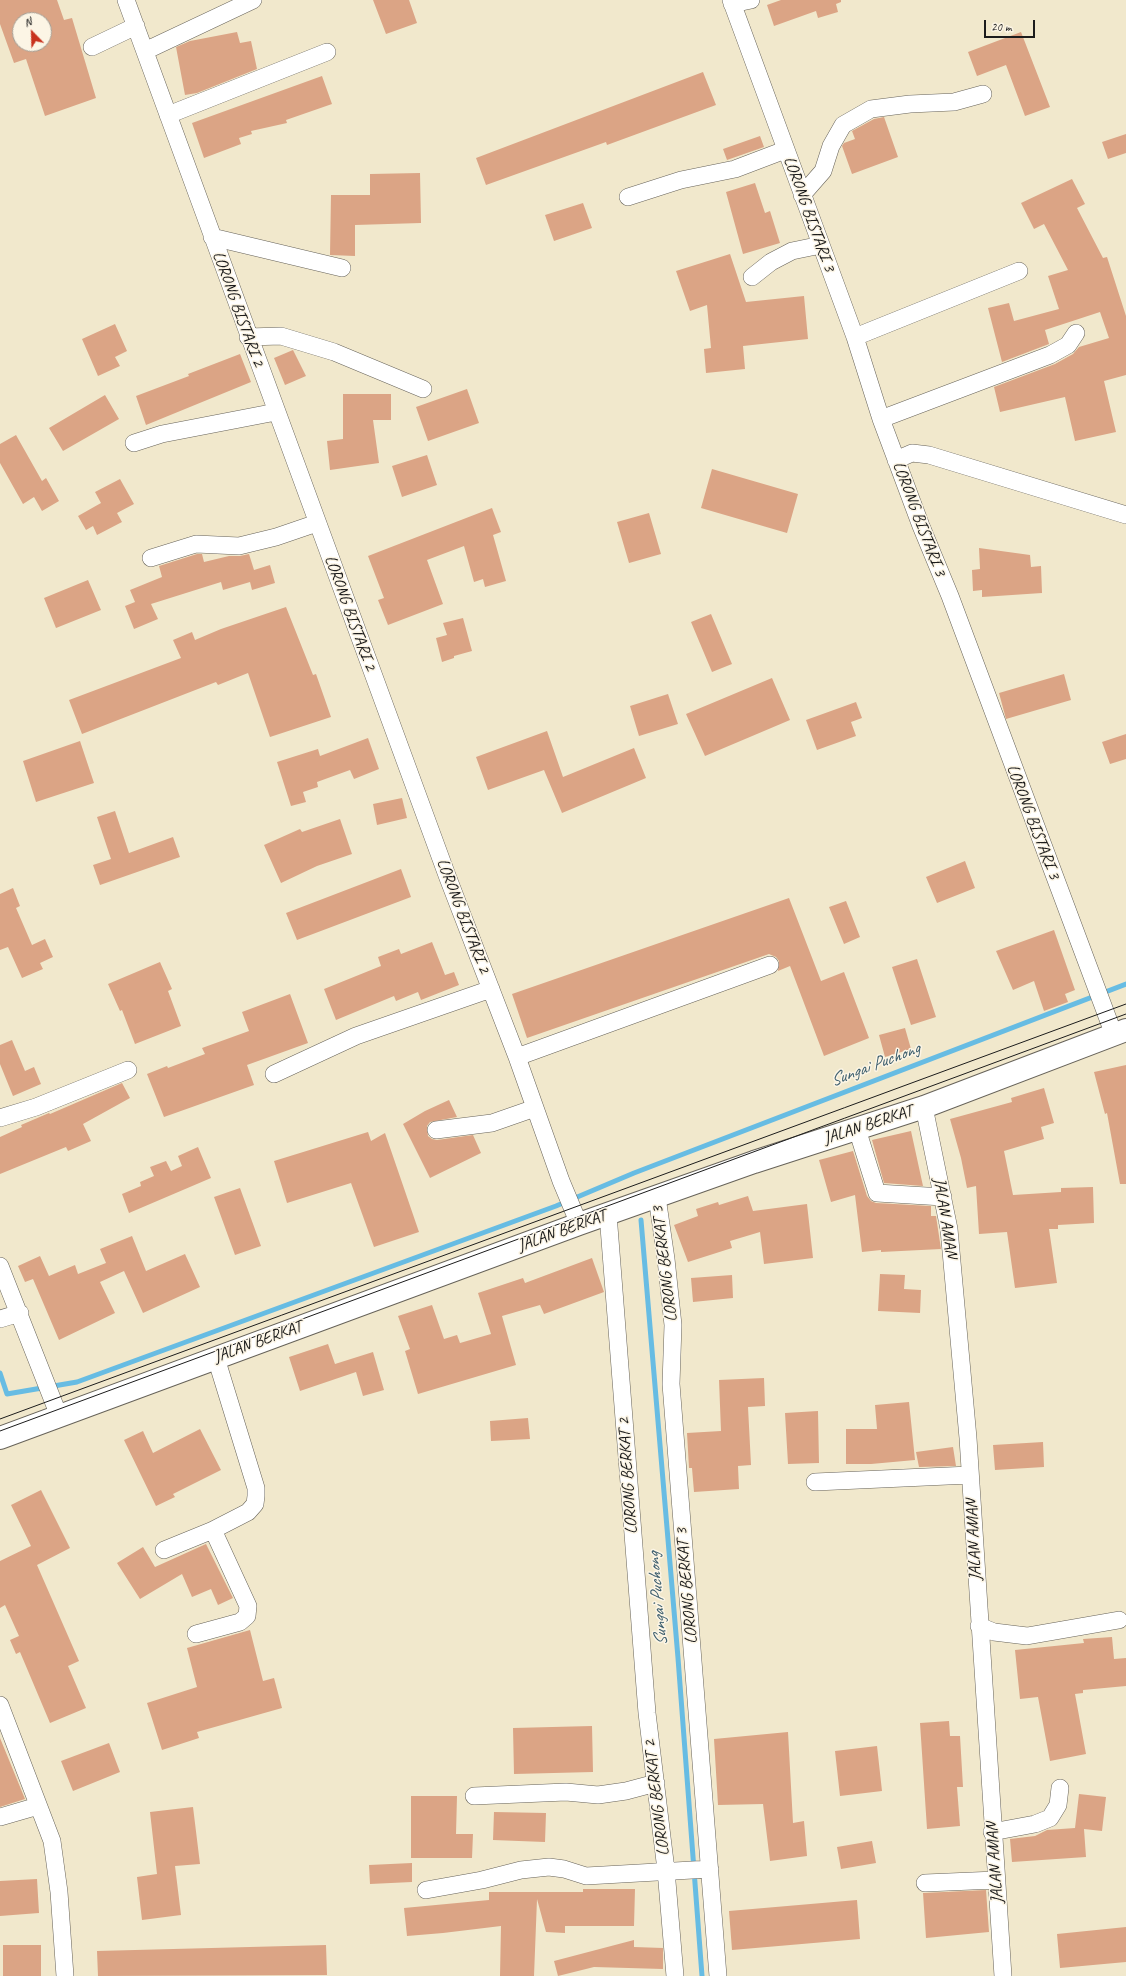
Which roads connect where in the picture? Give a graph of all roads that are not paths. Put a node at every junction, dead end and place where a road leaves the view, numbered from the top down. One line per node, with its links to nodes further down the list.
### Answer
1 (126, 0): 5 (street, LORONG BISTARI 2)
2 (253, 0): 7 (street)
3 (751, 0): 4 (street)
4 (732, 2): 11 (street, LORONG BISTARI 3)
5 (136, 26): 6 (street); 7 (street, LORONG BISTARI 2)
6 (92, 47)
7 (145, 51): 10 (street, LORONG BISTARI 2)
8 (327, 52): 10 (street)
9 (983, 94): 12 (street)
10 (168, 115): 14 (street, LORONG BISTARI 2)
11 (785, 150): 12 (street, LORONG BISTARI 3); 13 (street)
12 (802, 195): 15 (street, LORONG BISTARI 3)
13 (628, 196)
14 (212, 237): 16 (street); 20 (street, LORONG BISTARI 2)
15 (821, 245): 18 (street); 21 (street, LORONG BISTARI 3)
16 (342, 268)
17 (1020, 271): 21 (street)
18 (752, 277)
19 (1076, 333): 24 (street)
20 (248, 337): 22 (street); 23 (street, LORONG BISTARI 2)
21 (855, 337): 24 (street, LORONG BISTARI 3)
22 (424, 388)
23 (276, 412): 25 (street); 28 (street, LORONG BISTARI 2)
24 (881, 420): 26 (street, LORONG BISTARI 3)
25 (134, 442)
26 (896, 460): 27 (street); 32 (street, LORONG BISTARI 3)
27 (1125, 513)
28 (317, 523): 29 (street); 31 (street, LORONG BISTARI 2)
29 (151, 558)
30 (770, 965): 33 (street)
31 (491, 989): 33 (street, LORONG BISTARI 2); 35 (street)
32 (1120, 1033): 36 (street, JALAN BERKAT)
33 (517, 1057): 37 (street, LORONG BISTARI 2)
34 (128, 1070): 38 (street)
35 (274, 1074)
36 (924, 1107): 39 (street, JALAN BERKAT); 42 (street, JALAN AMAN)
37 (535, 1108): 40 (street); 44 (street, LORONG BISTARI 2)
38 (0, 1118)
39 (857, 1129): 41 (street, JALAN BERKAT); 42 (street)
40 (436, 1130)
41 (657, 1197): 43 (street, JALAN BERKAT); 65 (street, LORONG BERKAT 3)
42 (942, 1197): 51 (street, JALAN AMAN)
43 (608, 1214): 44 (street, JALAN BERKAT); 59 (street, LORONG BERKAT 2)
44 (576, 1217): 48 (street, JALAN BERKAT)
45 (0, 1266): 46 (street)
46 (20, 1313): 47 (street); 49 (street)
47 (0, 1319)
48 (216, 1358): 49 (street, JALAN BERKAT); 53 (street)
49 (56, 1409): 50 (street, JALAN BERKAT)
50 (0, 1438)
51 (970, 1475): 52 (street); 56 (street, JALAN AMAN)
52 (815, 1482)
53 (213, 1530): 54 (street); 57 (street)
54 (164, 1550)
55 (1119, 1620): 56 (street)
56 (979, 1626): 64 (street, JALAN AMAN)
57 (196, 1634)
58 (0, 1705): 62 (street)
59 (656, 1783): 61 (street); 66 (street, LORONG BERKAT 2)
60 (1060, 1788): 64 (street)
61 (474, 1796)
62 (38, 1806): 63 (street); 70 (street)
63 (0, 1816)
64 (992, 1832): 67 (street, JALAN AMAN)
65 (707, 1869): 66 (street); 72 (street, LORONG BERKAT 3)
66 (670, 1870): 69 (street); 71 (street, LORONG BERKAT 2)
67 (996, 1880): 68 (street); 73 (street, JALAN AMAN)
68 (925, 1883)
69 (426, 1890)
70 (64, 1976)
71 (675, 1976)
72 (718, 1976)
73 (1003, 1976)

